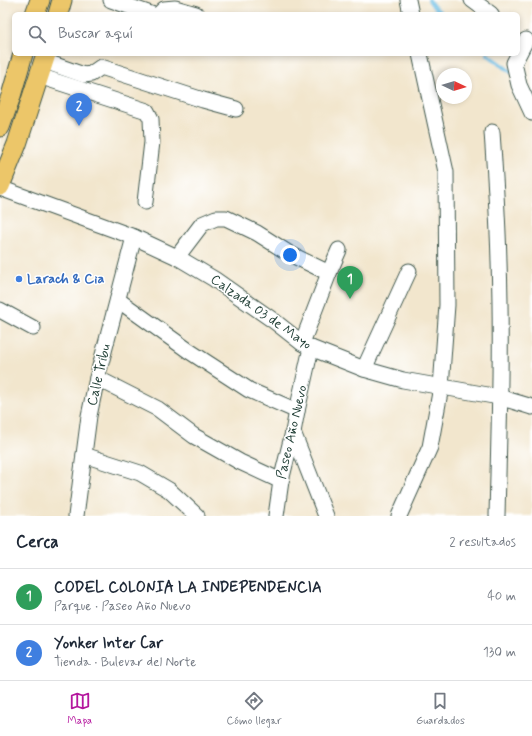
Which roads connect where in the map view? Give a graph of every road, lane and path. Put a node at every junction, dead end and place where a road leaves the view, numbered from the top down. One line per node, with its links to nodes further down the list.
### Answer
1 (40, 0): 6 (main road)
2 (62, 0): 7 (main road)
3 (111, 0): 8 (street)
4 (408, 0): 11 (street)
5 (472, 0): 12 (street)
6 (37, 12)
7 (59, 12)
8 (145, 12)
9 (162, 12): 10 (street)
10 (189, 12)
11 (411, 12)
12 (488, 12)
13 (525, 40): 14 (street)
14 (520, 50)
15 (22, 56): 19 (main road)
16 (420, 56): 37 (street)
17 (517, 56): 21 (street)
18 (43, 64): 20 (street); 24 (main road); 25 (street)
19 (5, 94): 22 (main road)
20 (236, 110)
21 (532, 113)
22 (0, 127)
23 (492, 132): 38 (street)
24 (0, 187): 26 (street, Calzada 03 de Mayo)
25 (145, 202)
26 (134, 237): 28 (street, Calzada 03 de Mayo); 31 (street, Calle Tribu)
27 (339, 250): 30 (street, Paseo Año Nuevo)
28 (177, 256): 30 (street); 34 (street, Calzada 03 de Mayo)
29 (409, 271): 35 (street)
30 (329, 272): 34 (street, Paseo Año Nuevo)
31 (118, 300): 36 (street, Calle Tribu); 40 (street)
32 (0, 310): 33 (street)
33 (33, 328)
34 (307, 345): 35 (street, Calzada 03 de Mayo); 40 (street, Paseo Año Nuevo)
35 (364, 369): 37 (street, Calzada 03 de Mayo)
36 (97, 378): 42 (street, Calle Tribu); 43 (street)
37 (441, 387): 38 (street, Calzada 03 de Mayo); 48 (street)
38 (500, 397): 39 (street, Calzada 03 de Mayo); 49 (street)
39 (532, 407)
40 (297, 411): 41 (street, Paseo Año Nuevo)
41 (293, 432): 43 (street, Paseo Año Nuevo); 47 (street)
42 (84, 455): 44 (street, Calle Tribu); 45 (street)
43 (281, 481): 46 (street, Paseo Año Nuevo)
44 (76, 516)
45 (197, 516)
46 (276, 516)
47 (326, 516)
48 (399, 516)
49 (497, 516)

